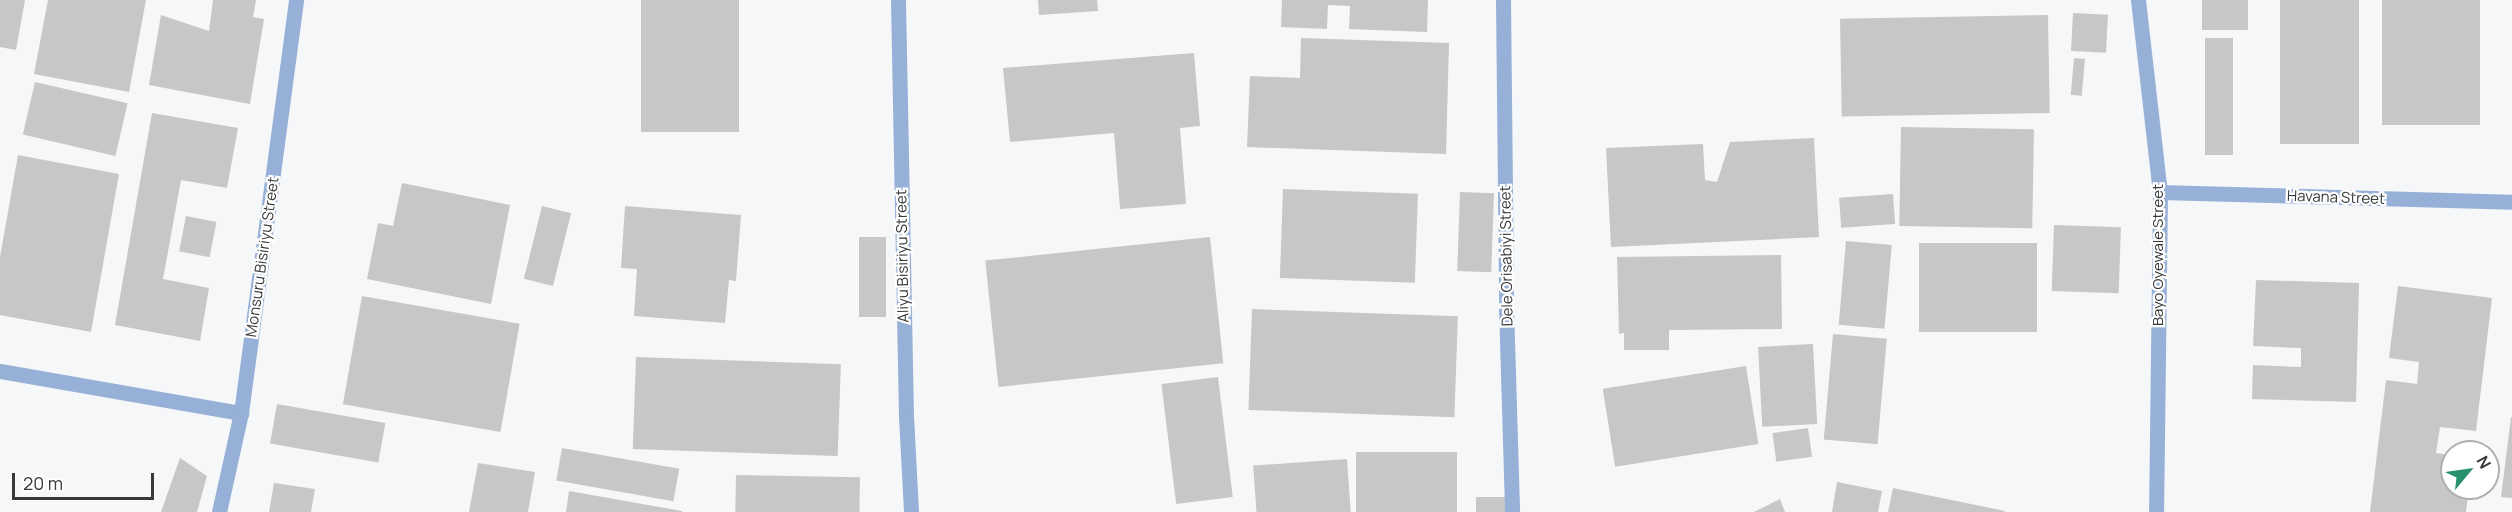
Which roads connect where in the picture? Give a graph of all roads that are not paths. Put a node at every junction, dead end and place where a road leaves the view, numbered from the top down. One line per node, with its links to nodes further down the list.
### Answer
1 (296, 0): 8 (street, Monsuru Bisiriyu Street)
2 (897, 0): 10 (street, Aliyu Bisiriyu Street)
3 (1503, 0): 11 (street, Dele Orisabiyi Street)
4 (2138, 0): 5 (street, Bayo Oyewale Street)
5 (2160, 192): 6 (street, Havana Street); 12 (street, Bayo Oyewale Street)
6 (2512, 202)
7 (0, 371): 8 (street)
8 (241, 413): 9 (street, Monsuru Bisiriyu Street)
9 (219, 512)
10 (911, 512)
11 (1512, 512)
12 (2156, 512)

